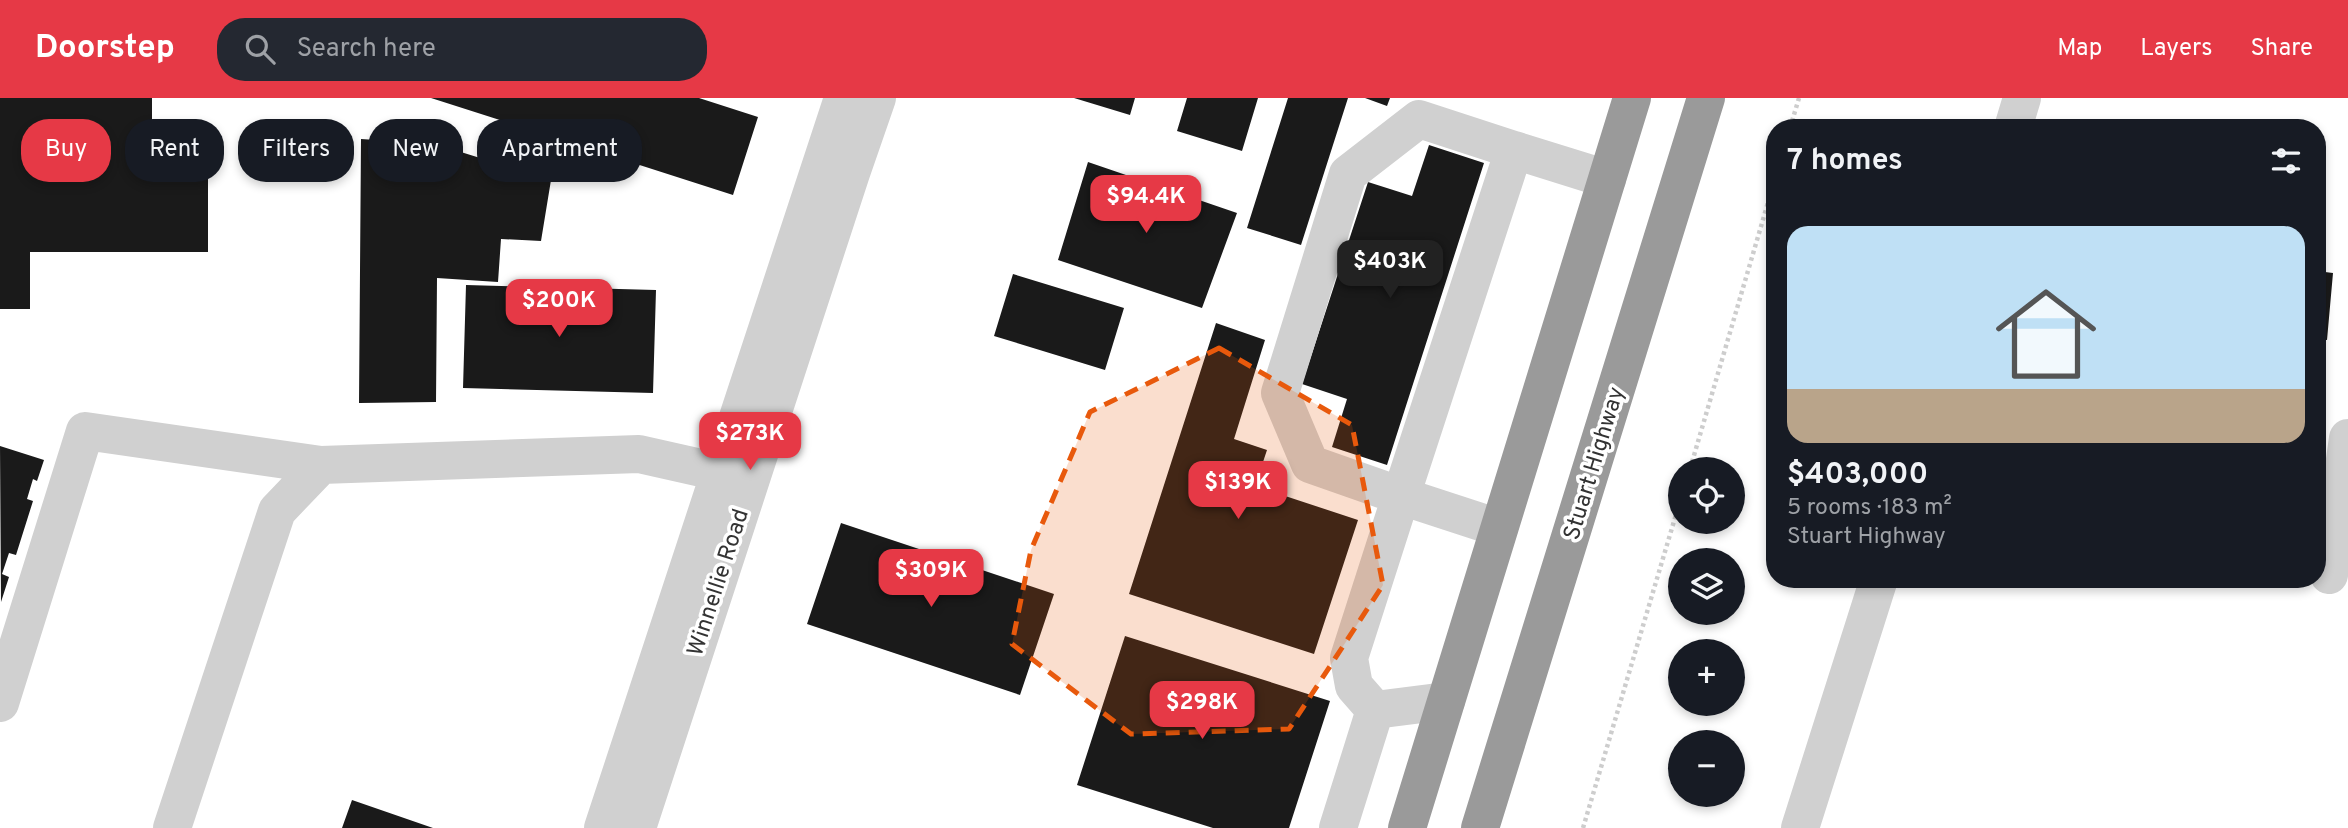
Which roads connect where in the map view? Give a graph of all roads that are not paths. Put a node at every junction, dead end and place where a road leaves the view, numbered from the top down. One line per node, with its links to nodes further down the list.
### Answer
1 (842, 98): 11 (street, Winnellie Road)
2 (877, 98): 22 (street, Winnellie Road)
3 (1632, 98): 8 (highway)
4 (1706, 98): 25 (highway, Stuart Highway)
5 (2022, 98): 6 (street)
6 (2016, 119)
7 (1514, 150): 8 (street); 12 (street); 12 (street)
8 (1607, 179): 13 (highway)
9 (2348, 438): 14 (street)
10 (321, 465): 11 (street); 17 (street); 20 (street)
11 (719, 472): 21 (street, Winnellie Road)
12 (1401, 496): 13 (street); 18 (street)
13 (1499, 528): 16 (highway)
14 (2331, 576)
15 (1876, 588): 19 (street)
16 (1446, 701): 18 (street); 24 (highway)
17 (0, 703)
18 (1375, 710): 23 (street)
19 (1805, 827)
20 (172, 828)
21 (603, 828)
22 (636, 828)
23 (1338, 828)
24 (1407, 828)
25 (1480, 828)

